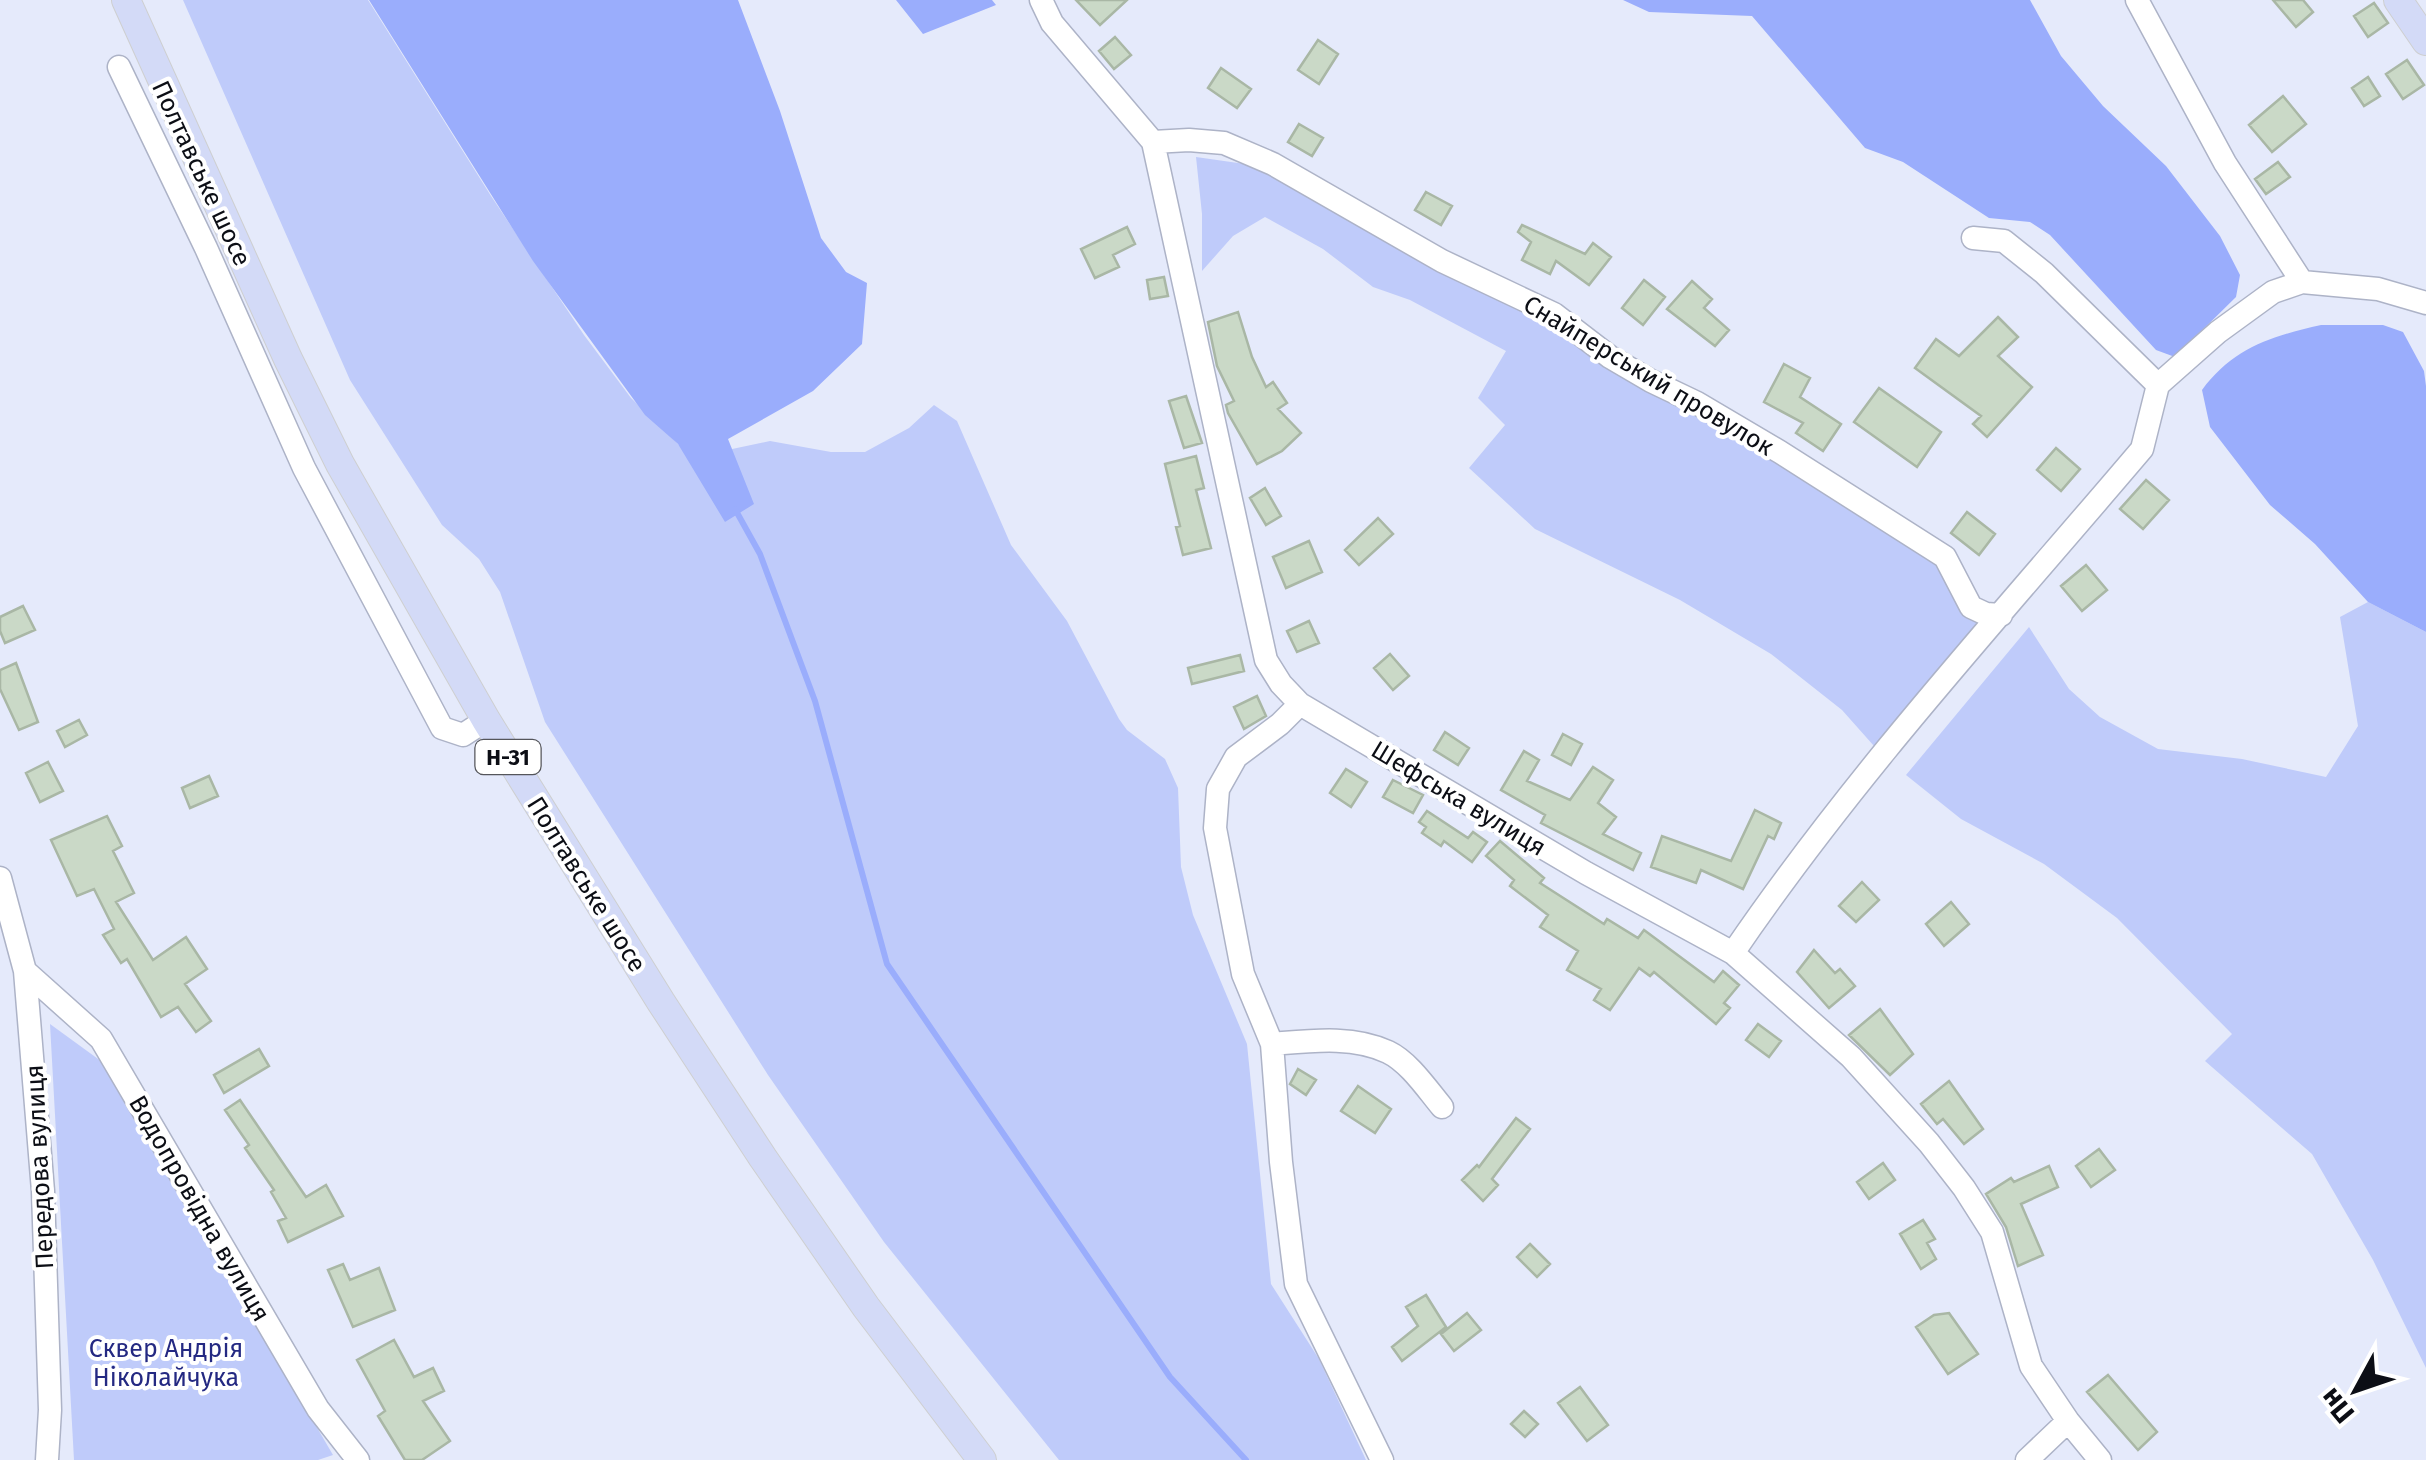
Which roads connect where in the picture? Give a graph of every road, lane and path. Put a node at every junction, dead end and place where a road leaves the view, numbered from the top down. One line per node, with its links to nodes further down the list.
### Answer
1 (126, 0): 14 (main road, Полтавське шосе / Н-31)
2 (1041, 0): 7 (street, Шефська вулиця)
3 (2137, 0): 9 (street)
4 (2398, 0): 5 (main road)
5 (2426, 42)
6 (118, 67): 14 (street)
7 (1153, 142): 12 (street, Снайперський провулок); 13 (street, Шефська вулиця)
8 (1973, 238): 11 (street)
9 (2302, 282): 10 (street); 11 (street)
10 (2426, 303)
11 (2158, 386): 12 (street)
12 (2001, 615): 16 (street)
13 (1300, 704): 16 (street, Шефська вулиця); 18 (street)
14 (486, 720): 23 (main road, Полтавське шосе / Н-31)
15 (0, 878): 17 (street, Передова вулиця)
16 (1733, 954): 20 (street, Шефська вулиця)
17 (26, 971): 21 (street, Передова вулиця); 22 (street, Водопровідна вулиця)
18 (1272, 1044): 19 (street); 24 (street)
19 (1442, 1108)
20 (2068, 1421): 25 (street); 26 (street, Шефська вулиця)
21 (47, 1460)
22 (358, 1460)
23 (982, 1460)
24 (1382, 1460)
25 (2027, 1460)
26 (2100, 1460)

